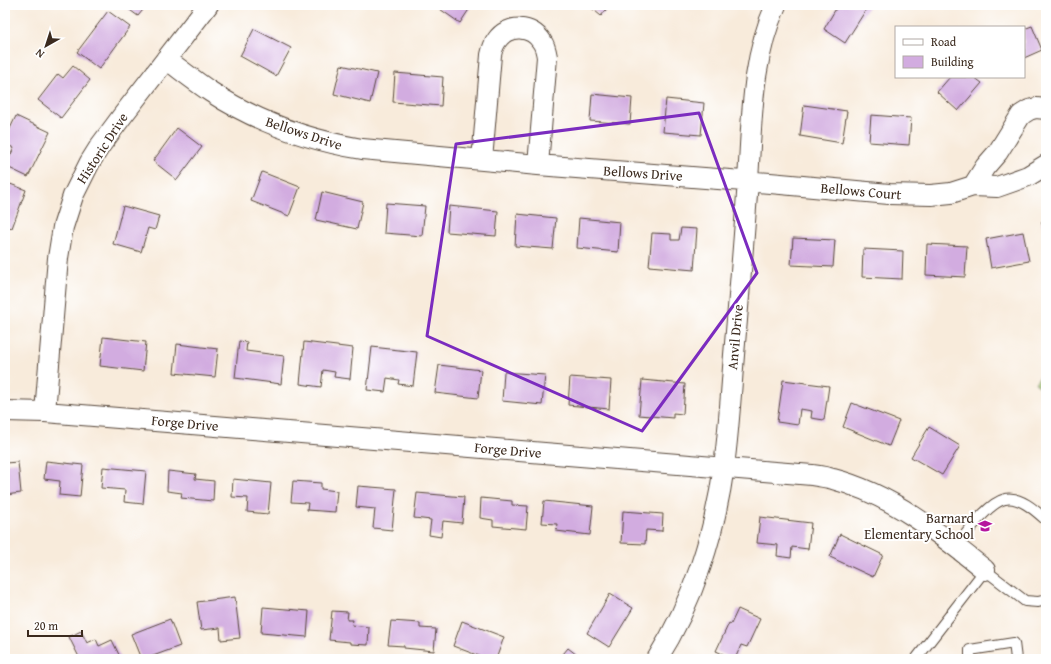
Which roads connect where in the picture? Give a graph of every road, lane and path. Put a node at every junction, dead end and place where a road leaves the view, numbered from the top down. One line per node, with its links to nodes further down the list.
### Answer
1 (208, 5): 3 (street, Historic Drive)
2 (776, 5): 8 (street, Anvil Drive)
3 (166, 59): 5 (street, Bellows Drive); 11 (street, Historic Drive)
4 (1046, 109): 9 (street)
5 (482, 160): 6 (street, Bellows Drive); 6 (street)
6 (538, 165): 8 (street, Bellows Drive)
7 (1046, 165): 9 (street, Bellows Court)
8 (748, 182): 9 (street, Bellows Court); 12 (street, Anvil Drive)
9 (973, 186)
10 (5, 411): 11 (street, Forge Drive)
11 (45, 412): 12 (street, Forge Drive)
12 (724, 467): 14 (street, Forge Drive); 17 (street, Anvil Drive)
13 (1046, 520): 14 (lane)
14 (956, 546): 15 (street, Forge Drive)
15 (985, 570): 16 (lane); 18 (lane)
16 (1046, 600)
17 (657, 659)
18 (916, 659)
19 (970, 659): 20 (lane)
20 (1016, 659)

